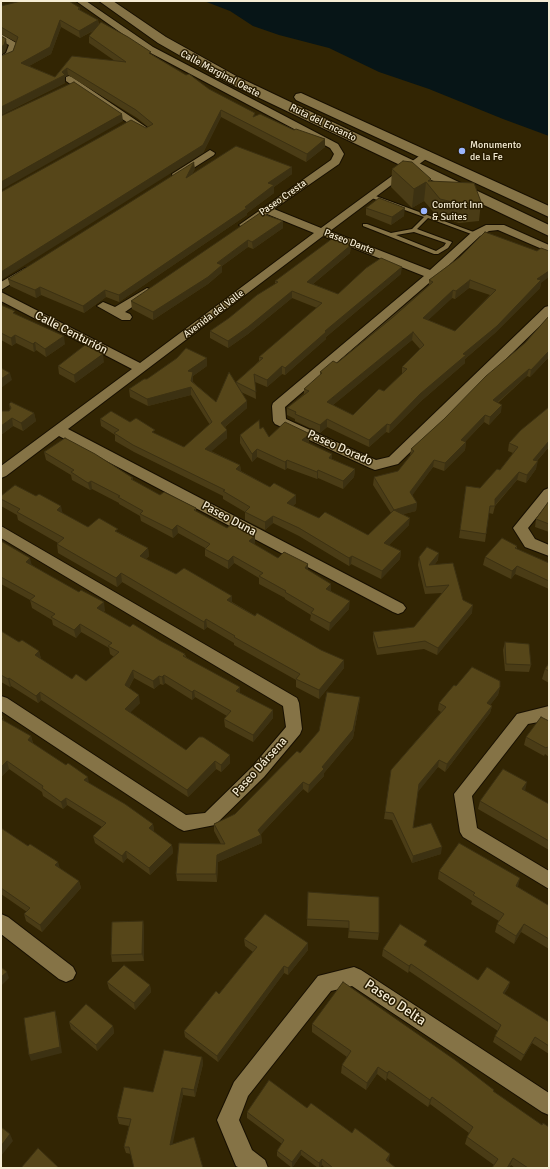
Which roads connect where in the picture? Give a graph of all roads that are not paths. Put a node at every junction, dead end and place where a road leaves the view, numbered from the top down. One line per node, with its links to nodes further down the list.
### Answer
1 (80, 1): 16 (street, Calle Marginal Oeste)
2 (105, 1): 17 (main road, Ruta del Encanto)
3 (177, 33): 6 (main road)
4 (1, 36): 5 (street)
5 (1, 59)
6 (231, 64)
7 (244, 71): 8 (main road)
8 (258, 78)
9 (70, 83): 11 (street)
10 (287, 91): 15 (main road, Ruta del Encanto)
11 (133, 121): 12 (street); 13 (street)
12 (120, 128)
13 (148, 131)
14 (210, 153): 18 (street)
15 (426, 154): 17 (street, Avenida del Valle); 21 (main road, Ruta del Encanto)
16 (330, 165): 20 (street, Paseo Cresta)
17 (412, 166): 19 (street, Avenida del Valle); 25 (main road, Ruta del Encanto)
18 (171, 178)
19 (371, 196): 22 (lane); 27 (street, Avenida del Valle)
20 (266, 210): 26 (street, Paseo Cresta); 27 (street, Paseo Dante)
21 (549, 212)
22 (427, 217): 24 (lane); 28 (lane)
23 (364, 225): 29 (lane)
24 (414, 230): 29 (lane); 29 (lane)
25 (549, 231)
26 (234, 232)
27 (324, 232): 32 (street, Paseo Dante); 38 (street, Avenida del Valle)
28 (476, 234): 30 (street, Paseo Dorado); 32 (street, Paseo Dorado)
29 (390, 235)
30 (549, 250)
31 (34, 266): 34 (street)
32 (432, 275): 37 (street, Paseo Dorado)
33 (158, 284): 36 (street)
34 (1, 287)
35 (1, 296): 38 (street, Calle Centurión)
36 (103, 306)
37 (549, 310)
38 (142, 369): 39 (street, Avenida del Valle)
39 (59, 430): 40 (street, Avenida del Valle); 44 (street, Paseo Duna)
40 (1, 473)
41 (549, 493): 43 (street)
42 (1, 531): 45 (street, Paseo Dársena)
43 (549, 551)
44 (398, 608)
45 (1, 703)
46 (549, 713): 47 (street)
47 (549, 881)
48 (1, 923): 49 (street)
49 (66, 973)
50 (549, 1105): 51 (street, Paseo Delta)
51 (257, 1168)

